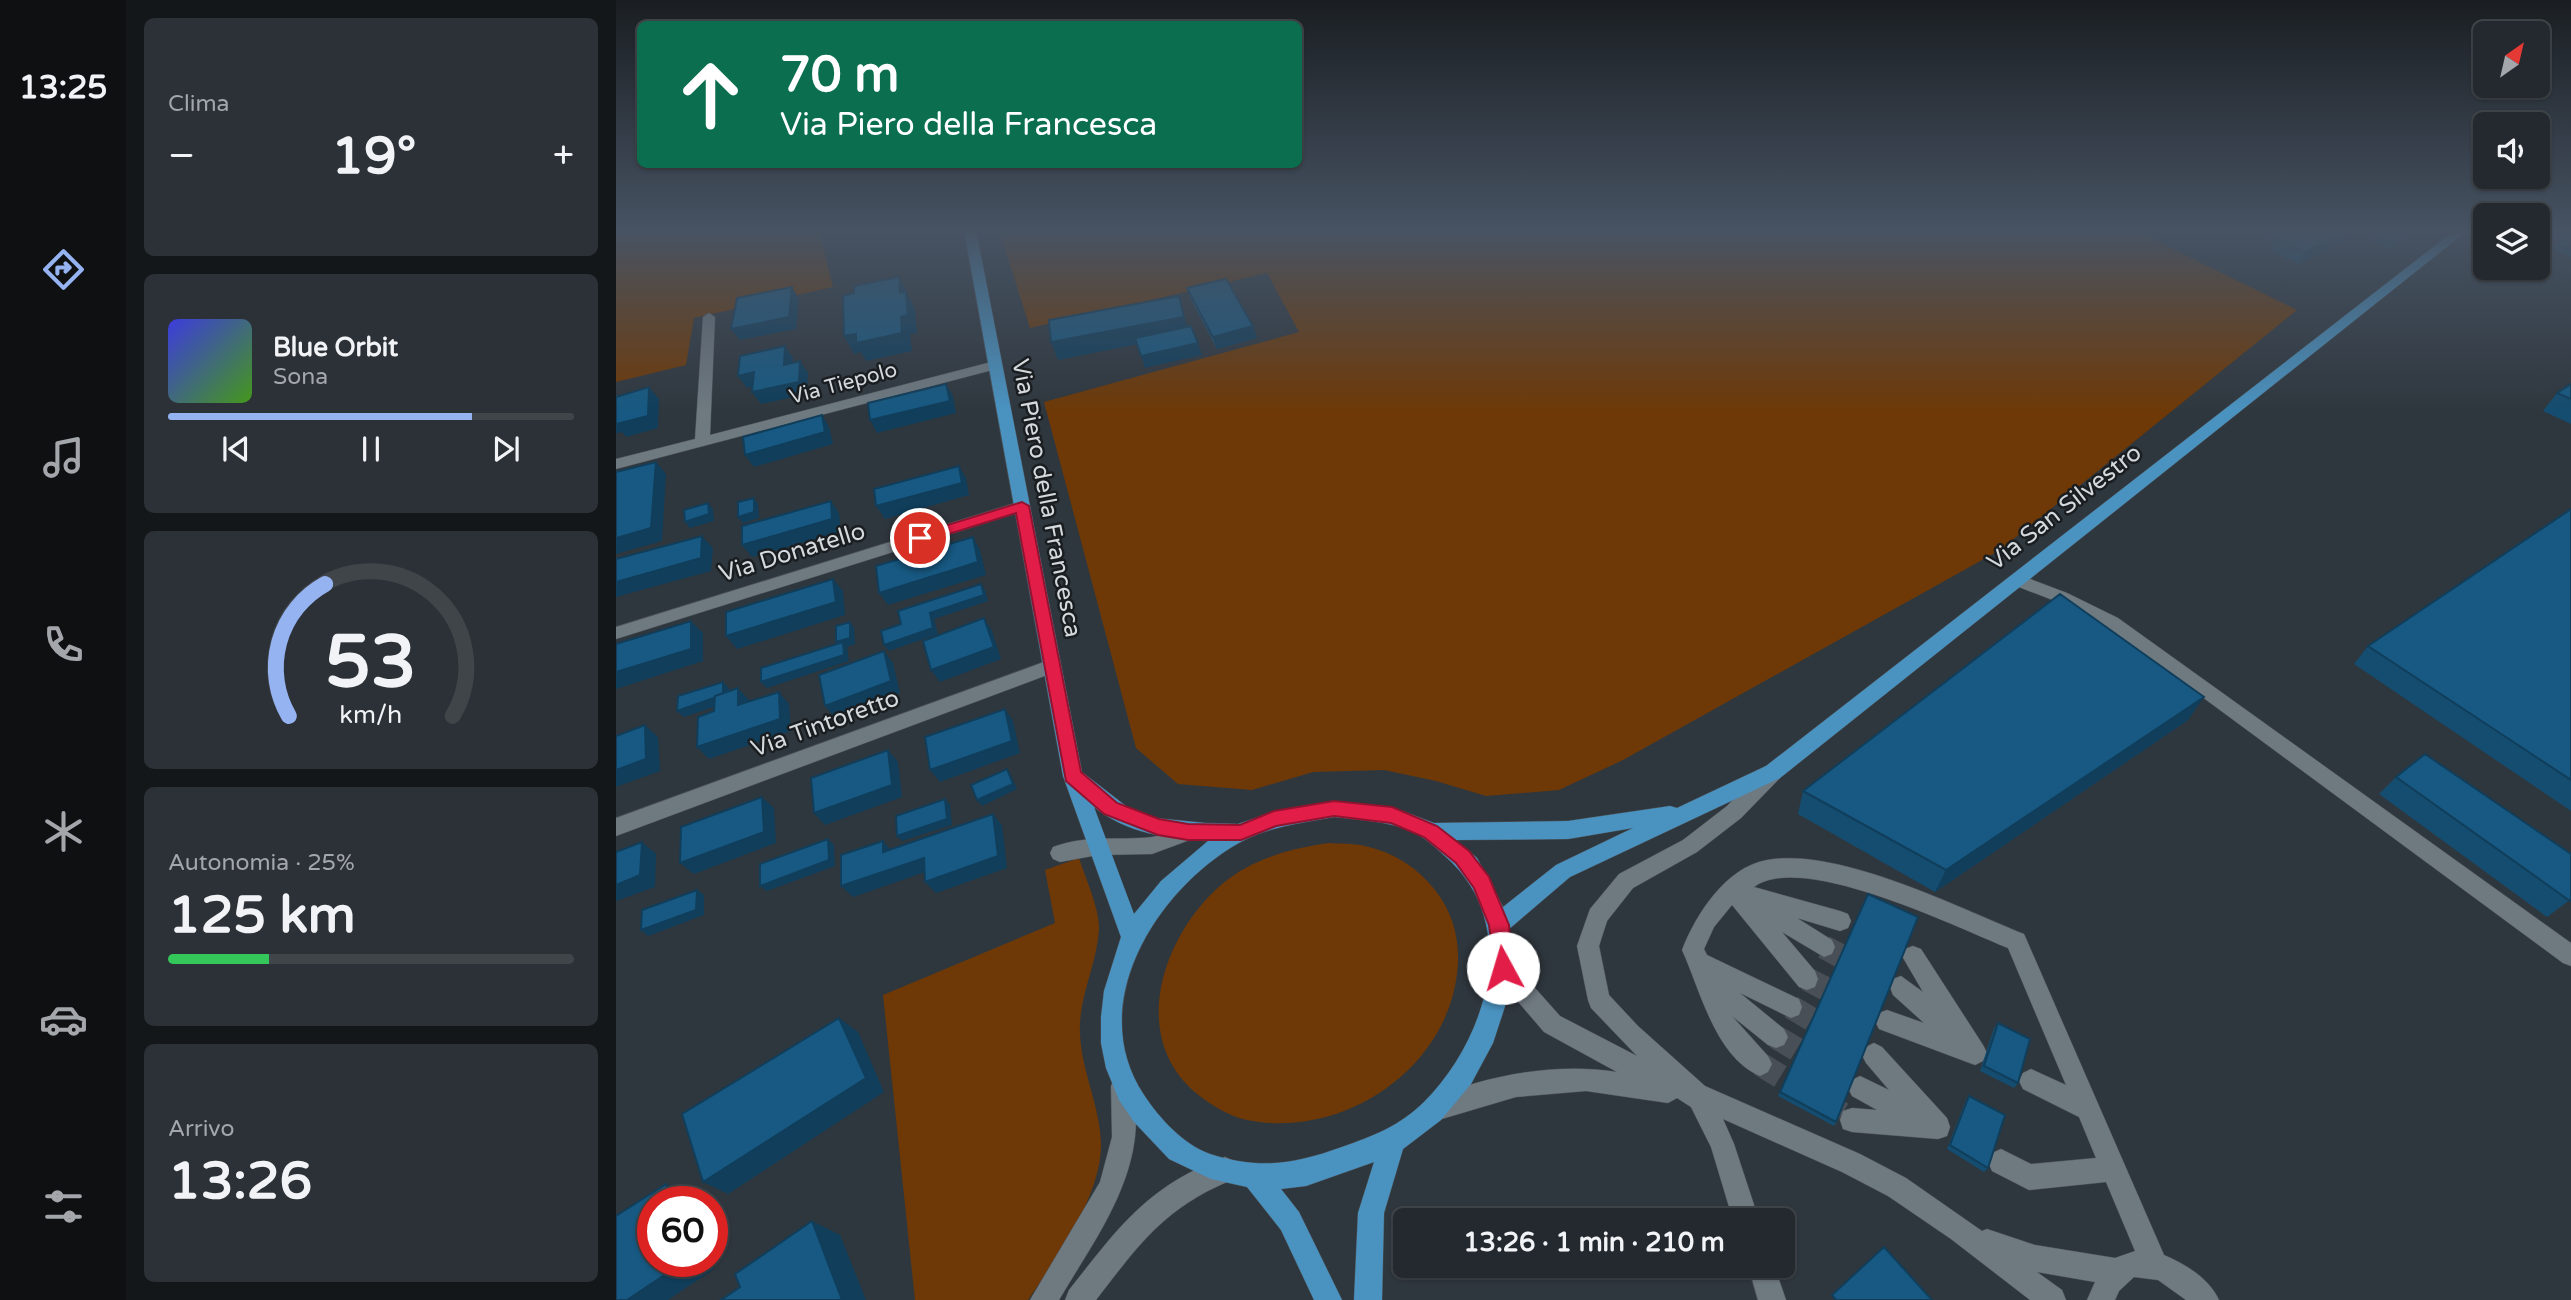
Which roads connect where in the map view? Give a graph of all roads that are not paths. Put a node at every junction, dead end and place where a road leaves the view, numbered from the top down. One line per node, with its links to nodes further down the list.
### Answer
1 (982, 291): 4 (main road, Via Piero della Francesca)
2 (2385, 291): 8 (main road, Via San Silvestro)
3 (709, 317): 5 (street)
4 (996, 365): 5 (street, Via Tiepolo); 7 (main road, Via Piero della Francesca)
5 (702, 442): 6 (street, Via Tiepolo)
6 (616, 464)
7 (1022, 506): 9 (street, Via Donatello); 10 (main road, Via Piero della Francesca)
8 (2017, 580): 11 (main road, Via San Silvestro); 26 (street)
9 (616, 633)
10 (1052, 666): 12 (main road, Via Piero della Francesca); 14 (street, Via Tintoretto)
11 (1773, 772): 13 (main road, Via San Silvestro); 40 (street)
12 (1073, 776): 15 (main road); 18 (main road, Via Piero della Francesca)
13 (1691, 811): 17 (main road, Via San Silvestro); 22 (main road, Via San Silvestro)
14 (616, 827)
15 (1188, 832): 16 (main road); 18 (street)
16 (1241, 832): 17 (main road); 23 (main road)
17 (1431, 832): 22 (main road)
18 (1100, 846): 19 (street); 23 (main road, Via Piero della Francesca)
19 (1060, 853)
20 (1733, 890): 21 (street); 24 (street); 27 (street); 29 (street); 42 (street)
21 (1840, 921)
22 (1499, 925): 28 (main road)
23 (1132, 937): 38 (main road)
24 (1824, 947)
25 (1913, 956): 34 (street)
26 (2571, 956)
27 (1698, 961): 31 (street); 33 (street); 36 (street)
28 (1503, 968): 40 (street); 41 (main road)
29 (1807, 979)
30 (1901, 988): 34 (street)
31 (1791, 1007)
32 (1887, 1021): 34 (street)
33 (1776, 1037)
34 (1975, 1053)
35 (1874, 1055): 44 (street)
36 (1760, 1064)
37 (2031, 1081): 42 (street)
38 (1123, 1086): 48 (main road); 55 (street)
39 (1860, 1088): 44 (street)
40 (1700, 1098): 41 (street); 50 (street); 51 (street)
41 (1435, 1109): 45 (main road)
42 (2088, 1109): 47 (street)
43 (1852, 1120): 44 (street)
44 (1938, 1127)
45 (1393, 1141): 49 (main road); 58 (main road)
46 (2001, 1162): 47 (street)
47 (2114, 1168): 52 (street)
48 (1225, 1170): 49 (main road); 56 (street)
49 (1254, 1176): 57 (main road)
50 (1742, 1208)
51 (1960, 1230): 53 (street); 60 (street)
52 (2154, 1265): 53 (street); 62 (street)
53 (2116, 1272): 61 (street)
54 (1765, 1278): 59 (street)
55 (1044, 1300)
56 (1079, 1300)
57 (1328, 1300)
58 (1368, 1300)
59 (1772, 1300)
60 (2052, 1300)
61 (2101, 1300)
62 (2205, 1300)

